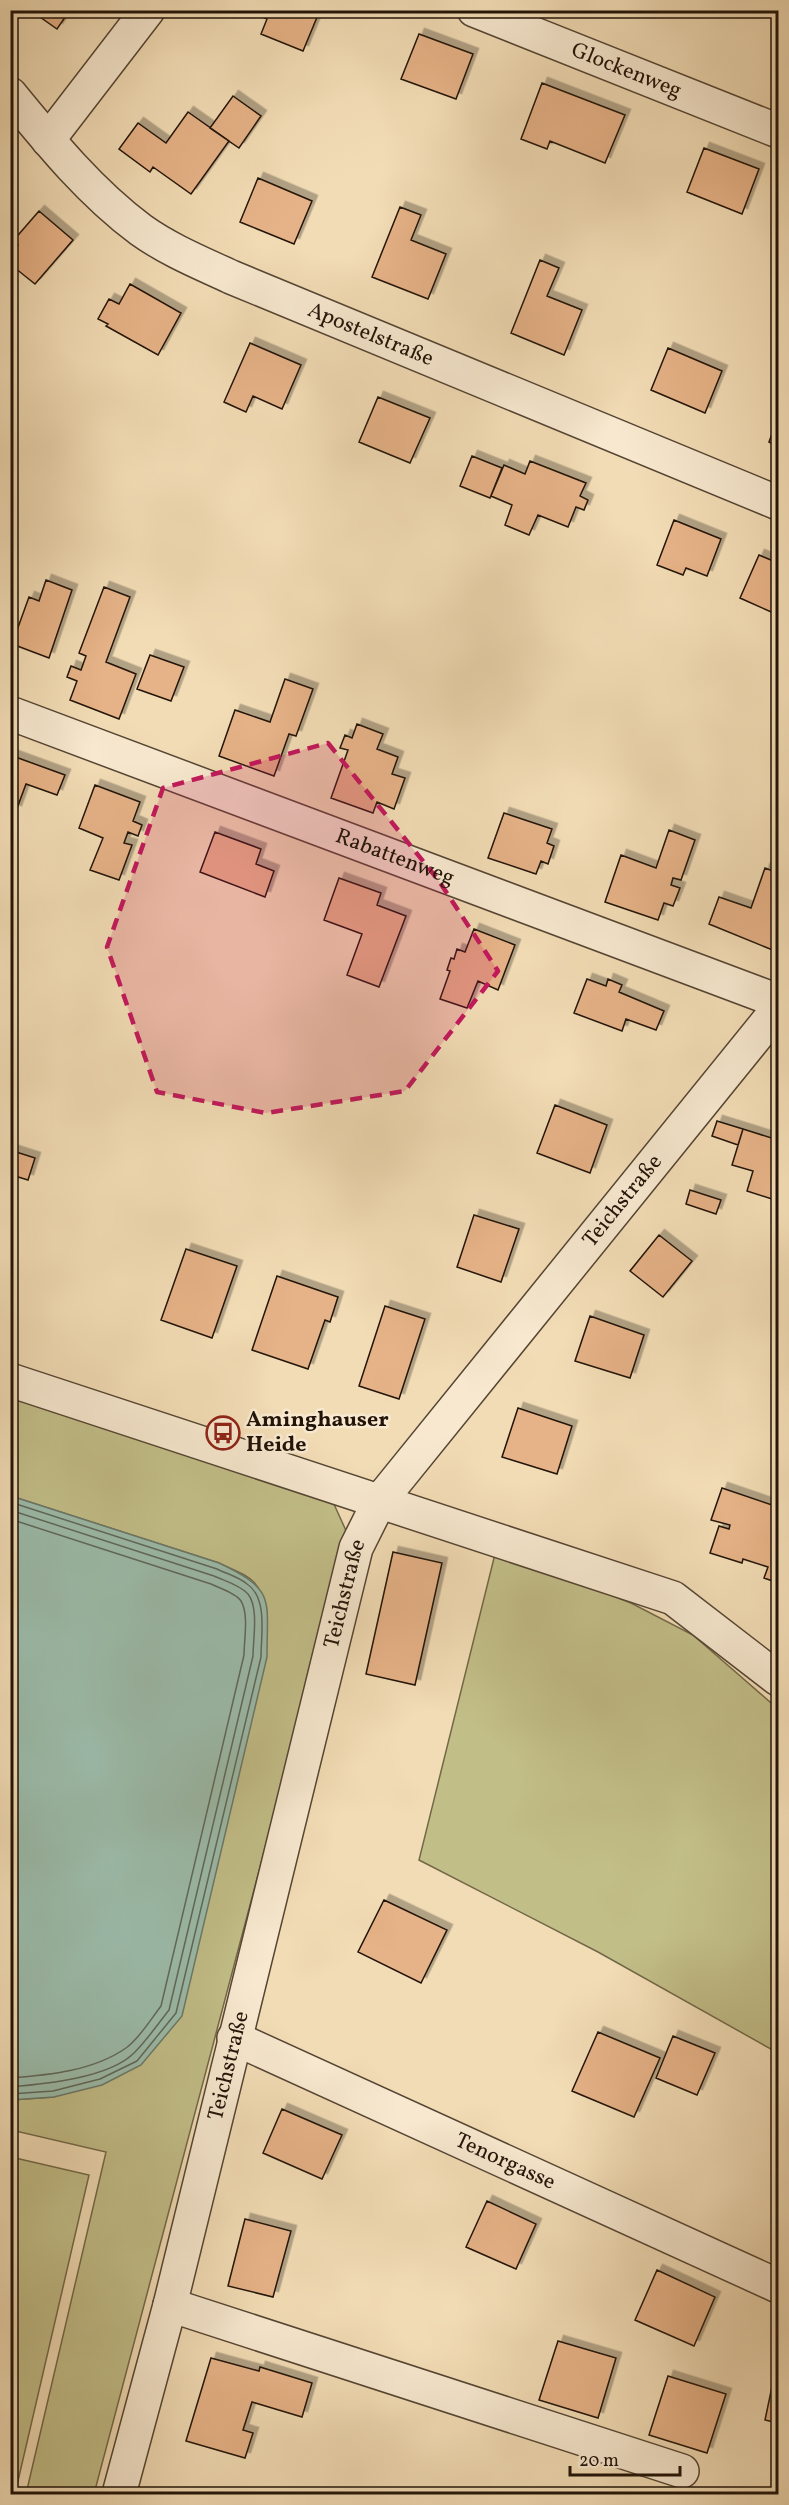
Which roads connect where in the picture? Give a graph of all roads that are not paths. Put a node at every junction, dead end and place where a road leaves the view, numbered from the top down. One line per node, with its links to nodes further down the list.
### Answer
1 (148, 10): 5 (street)
2 (474, 10): 4 (street, Glockenweg)
3 (10, 94): 5 (street, Apostelstraße)
4 (778, 131)
5 (48, 140): 6 (street, Apostelstraße)
6 (778, 503)
7 (10, 713): 8 (street, Rabattenweg)
8 (778, 1001)
9 (778, 1009): 11 (street, Teichstraße)
10 (10, 1380): 11 (street)
11 (379, 1502): 12 (street); 13 (street, Teichstraße)
12 (778, 1678)
13 (234, 2038): 14 (street, Tenorgasse); 15 (street, Teichstraße)
14 (778, 2286)
15 (170, 2305): 16 (street); 17 (street, Teichstraße)
16 (682, 2471)
17 (119, 2494)

